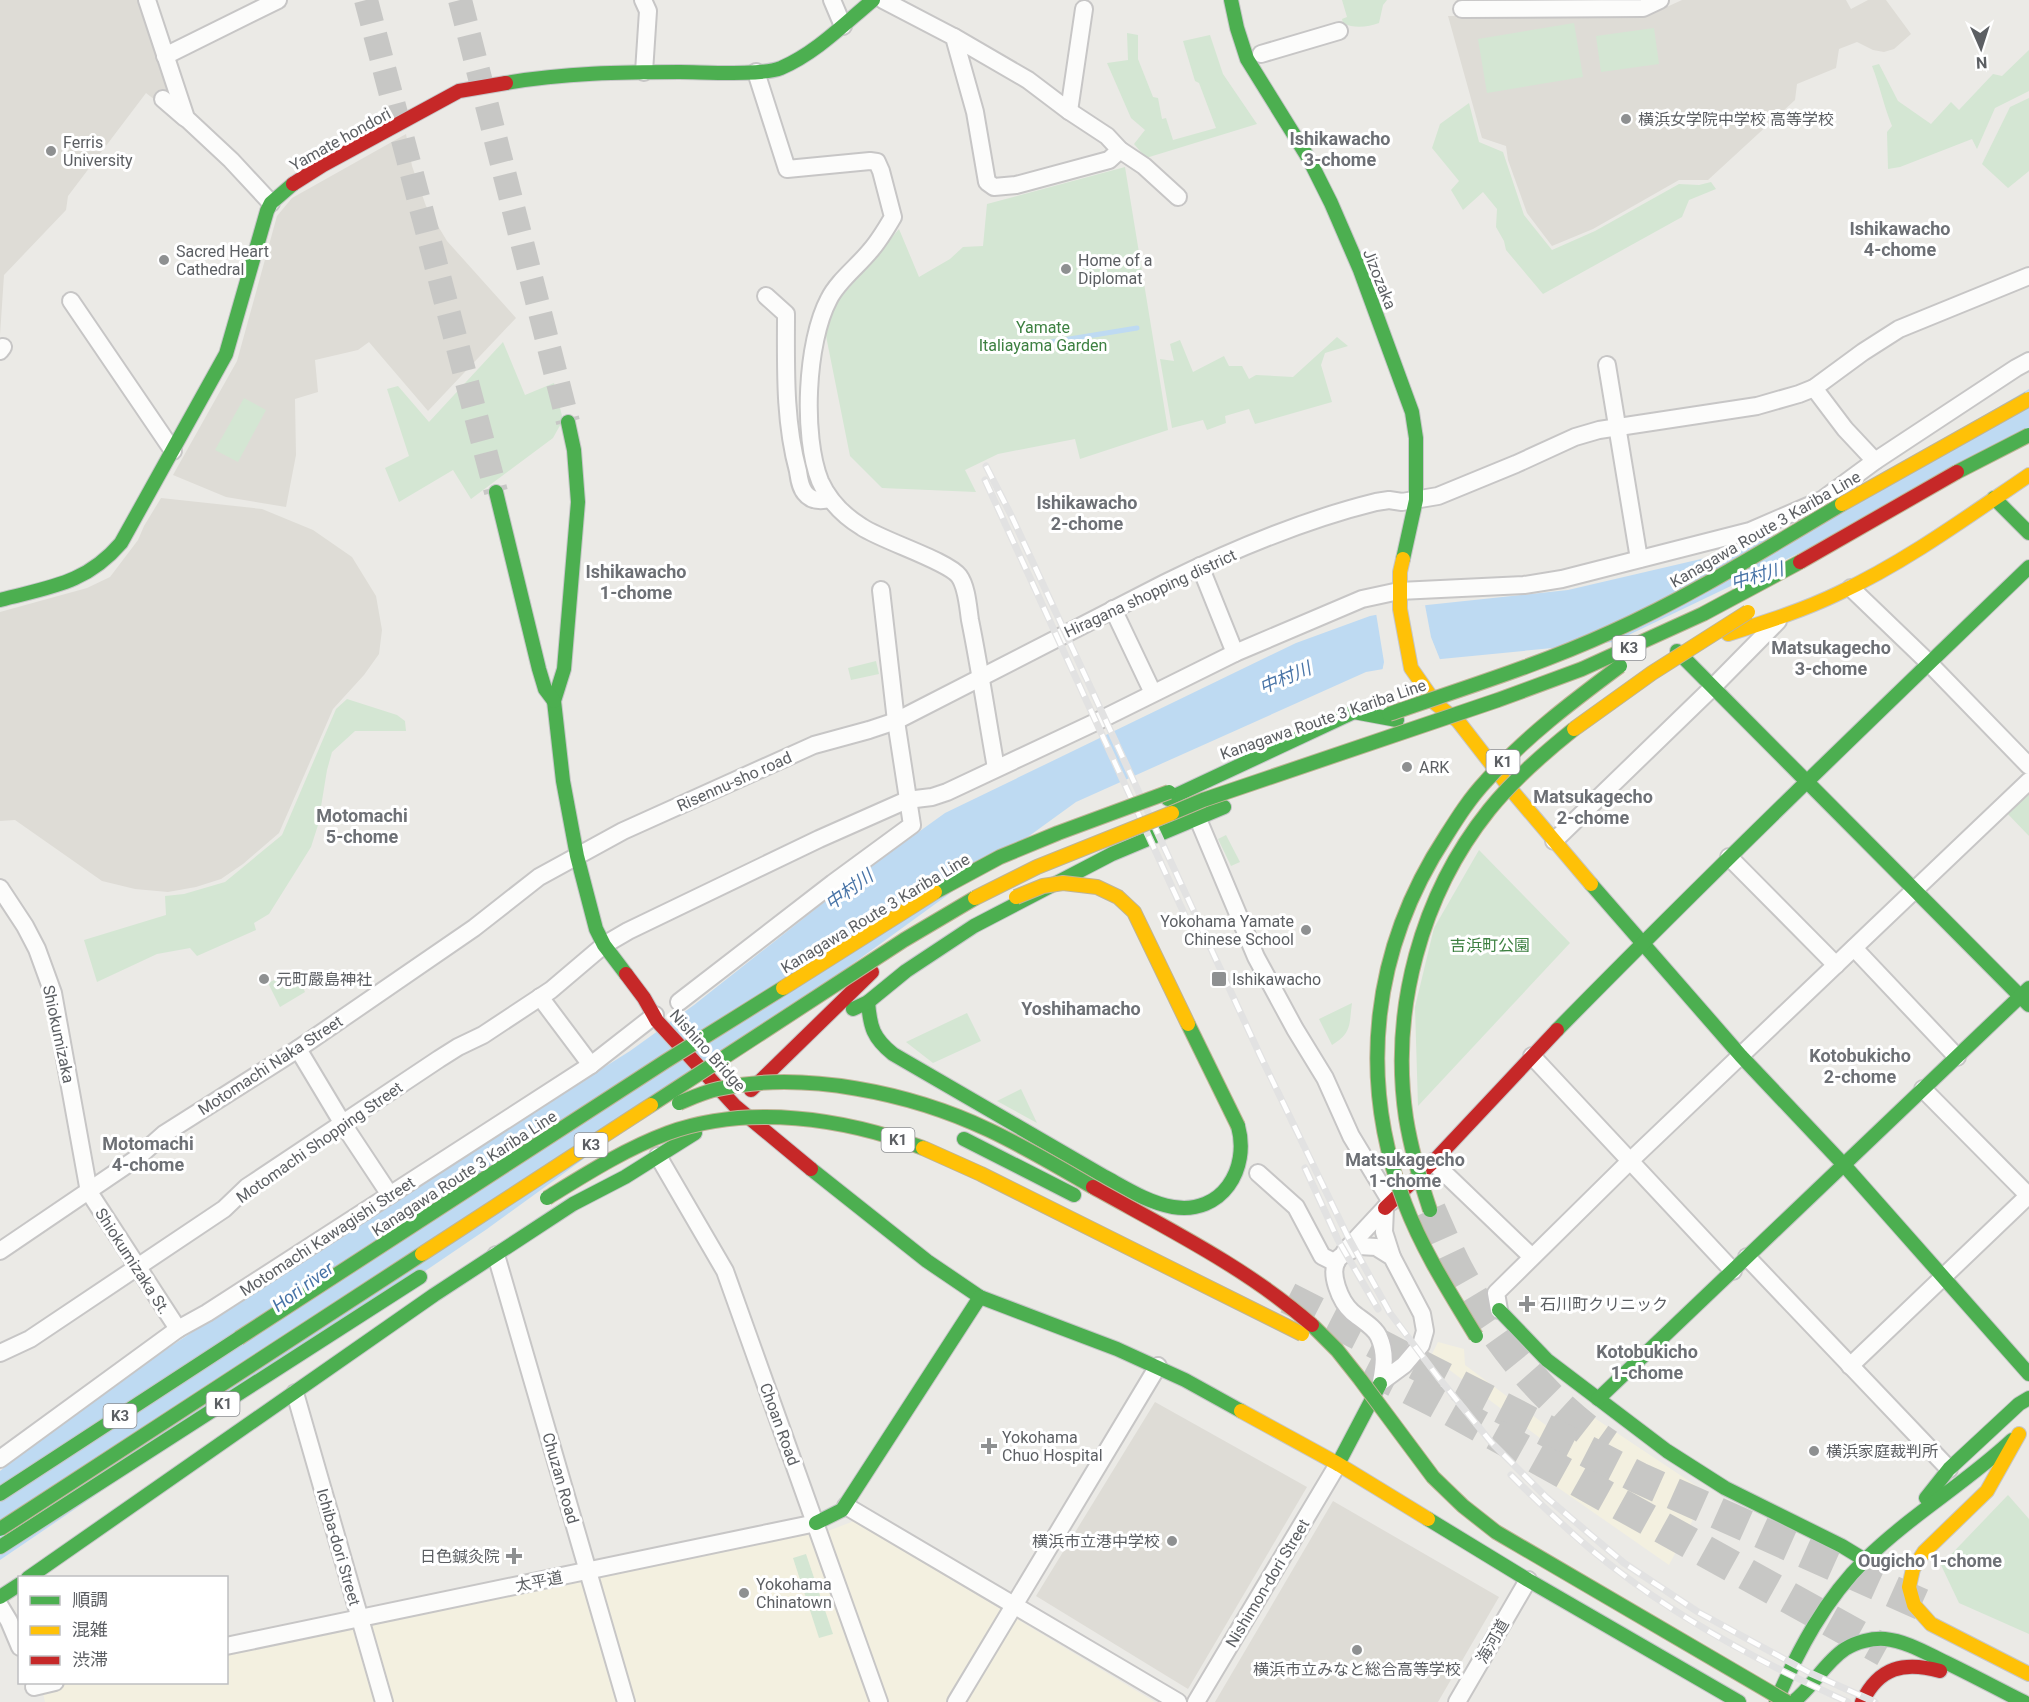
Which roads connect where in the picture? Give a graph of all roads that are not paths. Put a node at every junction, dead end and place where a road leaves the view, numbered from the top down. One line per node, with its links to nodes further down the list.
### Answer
1 (147, 0): 16 (street)
2 (278, 0): 16 (street)
3 (643, 0): 17 (street)
4 (832, 0): 12 (street)
5 (873, 0): 12 (main road, Yamate hondori)
6 (883, 0): 14 (street)
7 (1231, 0): 44 (main road, Jizozaka)
8 (1660, 0): 9 (street)
9 (1591, 4): 11 (street)
10 (1084, 9): 20 (street)
11 (1462, 9)
12 (843, 26): 18 (main road, Yamate hondori)
13 (1339, 31): 15 (street)
14 (954, 37): 20 (street); 22 (street)
15 (1261, 54)
16 (165, 56): 21 (street)
17 (644, 72): 18 (main road, Yamate hondori); 24 (main road, Yamate hondori)
18 (756, 72): 43 (street)
19 (163, 99): 21 (street)
20 (1069, 111): 22 (street)
21 (186, 118): 24 (street)
22 (1120, 150): 23 (street)
23 (1178, 197)
24 (271, 203): 37 (main road)
25 (2029, 276): 30 (street, Hiragana shopping district)
26 (766, 296): 43 (street)
27 (71, 301): 37 (street)
28 (2029, 361): 38 (street, Motomachi Shopping Street)
29 (1607, 365): 33 (street)
30 (1814, 388): 33 (street, Hiragana shopping district); 38 (street)
31 (2029, 399): 132 (main road, Kanagawa Route 3 Kariba Line / K3, bridge)
32 (568, 422): 64 (main road)
33 (1617, 426): 44 (street, Hiragana shopping district); 48 (street)
34 (2029, 435): 95 (main road, K3, bridge)
35 (1980, 442): 45 (main road)
36 (2029, 443): 41 (main road)
37 (173, 451): 54 (main road)
38 (1875, 461): 48 (street, Motomachi Shopping Street)
39 (2029, 475): 42 (main road)
40 (496, 492): 64 (main road)
41 (1939, 498)
42 (1994, 498): 47 (main road); 51 (main road)
43 (830, 499): 61 (street)
44 (1416, 500): 49 (street, Hiragana shopping district); 53 (main road, Jizozaka)
45 (1872, 503)
46 (1823, 533): 131 (main road, K1, bridge)
47 (2029, 533)
48 (1639, 559): 53 (street, Motomachi Shopping Street)
49 (1200, 566): 56 (street, Hiragana shopping district); 59 (street)
50 (2029, 567): 60 (main road)
51 (1851, 588): 57 (main road); 60 (street)
52 (880, 590): 66 (street)
53 (1399, 591): 59 (street, Motomachi Shopping Street); 65 (main road, Jizozaka)
54 (0, 600)
55 (1760, 604): 117 (main road, K1, bridge)
56 (1113, 609): 61 (street, Hiragana shopping district); 63 (street)
57 (1783, 615): 58 (main road); 62 (street)
58 (1677, 651): 62 (main road); 65 (main road)
59 (1235, 653): 63 (street, Motomachi Shopping Street)
60 (1929, 663): 68 (street); 70 (main road)
61 (980, 676): 66 (street, Hiragana shopping district); 69 (street)
62 (1713, 687): 70 (main road); 76 (street)
63 (1154, 693): 69 (street, Motomachi Shopping Street)
64 (554, 701): 78 (main road, Nishino Bridge)
65 (1436, 704): 67 (main road); 76 (main road)
66 (896, 720): 72 (street); 78 (street, Risennu-sho road)
67 (1397, 720): 73 (main road); 74 (main road)
68 (2029, 766)
69 (996, 768): 72 (street, Motomachi Shopping Street)
70 (1806, 781): 79 (main road); 83 (main road)
71 (2029, 781): 83 (street)
72 (907, 800): 85 (street, Motomachi Shopping Street); 90 (street)
73 (1167, 800): 80 (street)
74 (1198, 819): 75 (main road); 116 (street)
75 (1182, 826): 77 (street)
76 (1554, 840): 84 (main road)
77 (1112, 854): 91 (main road)
78 (577, 856): 81 (street, Risennu-sho road); 85 (main road, Nishino Bridge)
79 (1729, 857): 84 (main road); 87 (street)
80 (1029, 865): 93 (main road)
81 (539, 877): 94 (street, Motomachi Naka Street)
82 (0, 888): 111 (street, Shiokumizaka)
83 (1915, 890): 86 (street); 88 (main road)
84 (1642, 943): 96 (main road); 97 (main road)
85 (604, 945): 89 (street, Motomachi Shopping Street); 92 (main road, Nishino Bridge)
86 (1854, 948): 87 (street); 98 (street)
87 (1836, 965): 97 (street)
88 (2026, 996): 98 (main road)
89 (540, 997): 99 (street); 104 (street, Motomachi Shopping Street)
90 (679, 1002)
91 (868, 1002): 93 (main road); 95 (main road, bridge)
92 (656, 1018): 99 (street, Motomachi Kawagishi Street); 102 (main road, Nishino Bridge, bridge)
93 (820, 1023): 102 (main road)
94 (298, 1049): 104 (street); 111 (street, Motomachi Naka Street)
95 (729, 1055): 154 (main road, K3, bridge)
96 (1532, 1056): 107 (street); 108 (main road)
97 (1741, 1056): 107 (street); 109 (main road)
98 (1957, 1057): 100 (main road)
99 (591, 1065): 112 (street, Motomachi Kawagishi Street)
100 (1923, 1089): 109 (main road); 114 (street)
101 (679, 1103): 103 (main road, K1, bridge); 132 (main road, K1, bridge); 179 (main road, bridge)
102 (735, 1106): 106 (main road); 128 (main road, Nishino Bridge)
103 (895, 1111)
104 (343, 1124): 112 (street); 124 (street, Motomachi Shopping Street)
105 (953, 1134): 113 (main road)
106 (658, 1156): 119 (main road); 152 (street, Choan Road)
107 (1630, 1161): 121 (street); 126 (street)
108 (1433, 1162): 116 (main road); 121 (street)
109 (1844, 1165): 122 (main road); 127 (main road)
110 (1258, 1173): 123 (street)
111 (89, 1192): 118 (street, Motomachi Naka Street); 124 (street, Shiokumizaka St.)
112 (390, 1195): 130 (street, Motomachi Kawagishi Street)
113 (1074, 1195)
114 (2029, 1196): 127 (street)
115 (540, 1203): 138 (main road, K1, bridge)
116 (1388, 1205): 120 (street); 123 (street)
117 (1430, 1210)
118 (0, 1251)
119 (496, 1255): 141 (main road); 157 (street, Chuzan Road)
120 (1392, 1257): 123 (street); 135 (street)
121 (1532, 1257): 129 (street)
122 (1747, 1257): 126 (main road); 136 (street)
123 (1338, 1260): 133 (street)
124 (136, 1267): 130 (street, Shiokumizaka St.); 134 (street, Motomachi Shopping Street)
125 (430, 1271): 155 (main road, K1)
126 (1732, 1271): 143 (main road)
127 (1943, 1277): 136 (street); 139 (main road)
128 (980, 1296): 137 (main road, Nishino Bridge); 151 (main road)
129 (1499, 1310): 143 (main road)
130 (178, 1329): 145 (street, Motomachi Kawagishi Street)
131 (1476, 1336)
132 (239, 1338): 150 (main road, Kanagawa Route 3 Kariba Line / K3)
133 (1383, 1351): 135 (street); 140 (street)
134 (0, 1353)
135 (1414, 1353): 140 (street)
136 (1850, 1365): 148 (street)
137 (1158, 1366): 147 (main road, Nishino Bridge); 162 (street)
138 (1367, 1367)
139 (2029, 1374)
140 (1381, 1382): 147 (main road)
141 (295, 1393): 158 (main road); 164 (street, Ichiba-dori Street)
142 (2029, 1398): 148 (main road)
143 (1598, 1400): 156 (main road)
144 (2024, 1429): 146 (main road); 149 (main road)
145 (0, 1459)
146 (2014, 1459): 149 (main road); 167 (main road)
147 (1338, 1464): 159 (main road, Nishino Bridge); 175 (street, Nishimon-dori Street)
148 (1949, 1469): 153 (main road)
149 (1973, 1475): 153 (main road)
150 (0, 1494)
151 (846, 1506): 152 (main road, 太平道); 162 (street)
152 (816, 1523): 157 (street, 太平道); 172 (street, Choan Road)
153 (1903, 1528): 156 (main road)
154 (0, 1530)
155 (0, 1548)
156 (1865, 1560): 178 (main road)
157 (588, 1571): 164 (street, 太平道); 171 (street, Chuzan Road)
158 (31, 1576)
159 (1528, 1580): 176 (street, 海河道); 177 (main road, Nishino Bridge)
160 (18, 1585): 161 (main road)
161 (0, 1597)
162 (1015, 1604): 173 (street); 174 (street)
163 (0, 1606): 165 (street)
164 (359, 1617): 166 (street, 太平道); 170 (street, Ichiba-dori Street)
165 (18, 1642)
166 (228, 1646)
167 (2029, 1674)
168 (52, 1684): 169 (street)
169 (35, 1691)
170 (384, 1702)
171 (626, 1702)
172 (879, 1702)
173 (956, 1702)
174 (1178, 1702)
175 (1196, 1702)
176 (1457, 1702)
177 (1739, 1702)
178 (1776, 1702)
179 (1788, 1702)
180 (1793, 1702): 182 (main road)
181 (1862, 1702): 182 (main road)
182 (2023, 1702)

